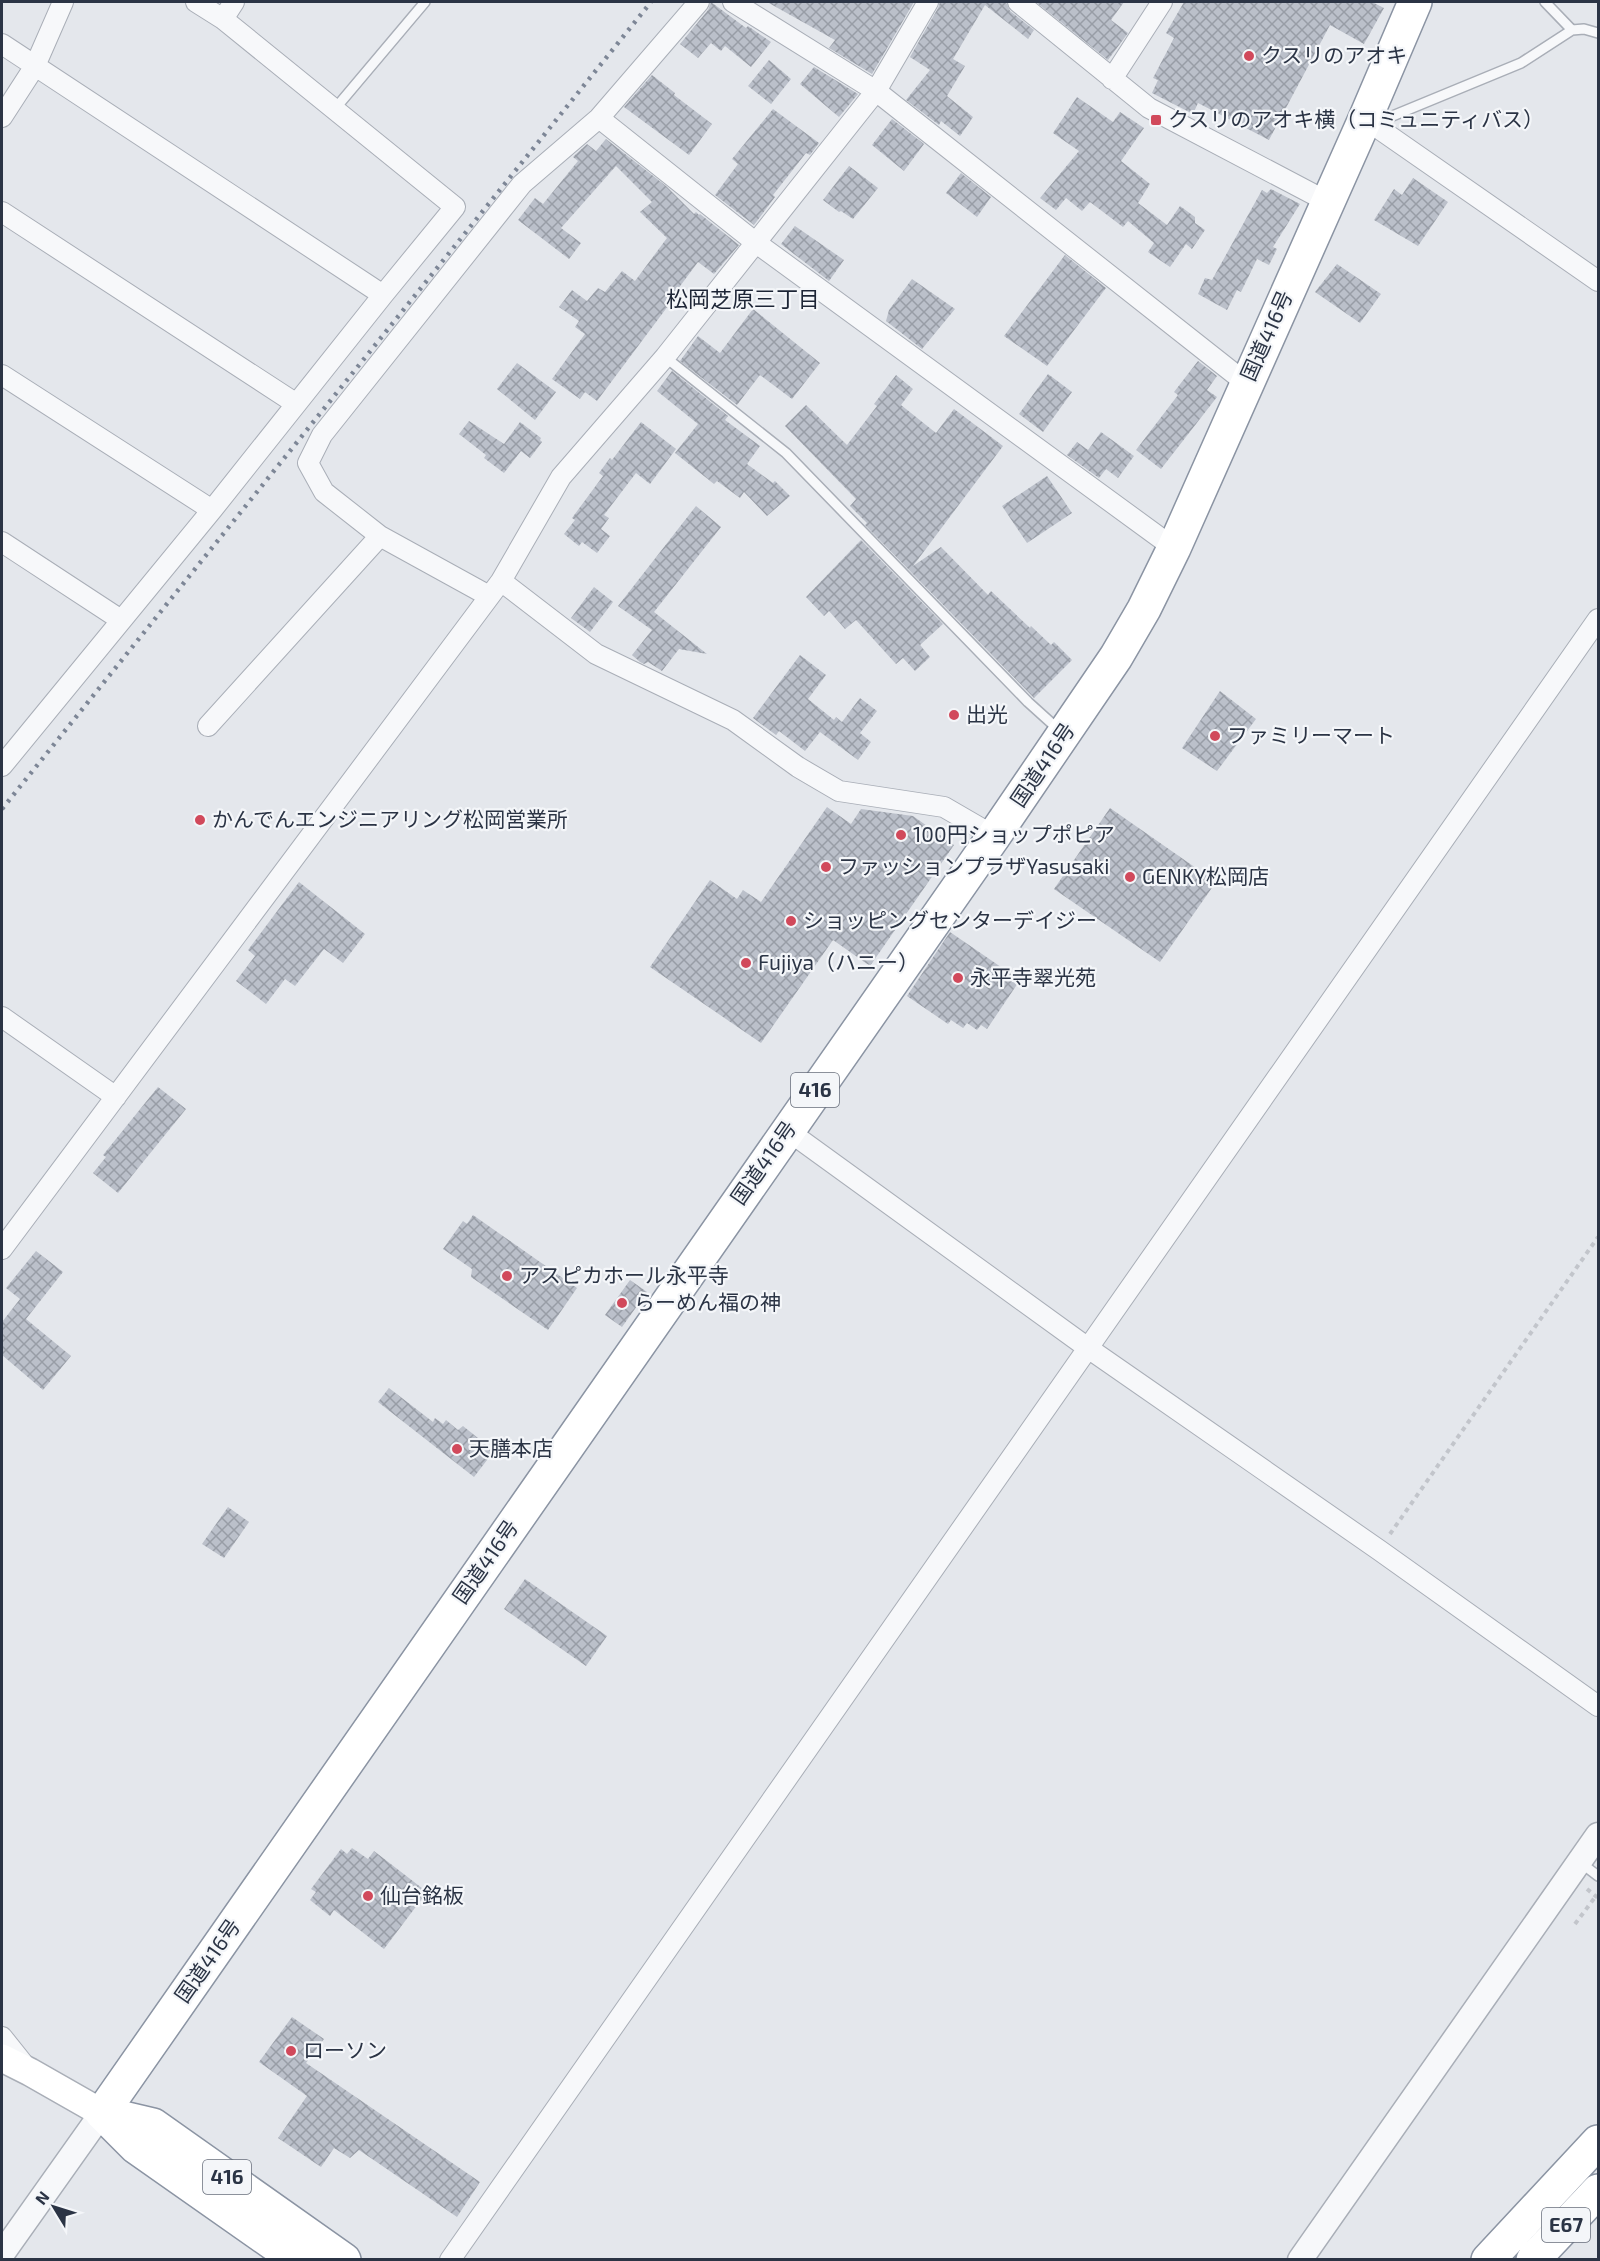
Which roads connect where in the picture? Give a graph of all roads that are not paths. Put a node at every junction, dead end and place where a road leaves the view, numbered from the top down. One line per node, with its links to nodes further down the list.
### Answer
1 (63, 2): 16 (street)
2 (196, 2): 12 (street)
3 (234, 2): 12 (street)
4 (425, 2): 19 (lane)
5 (699, 2): 21 (street)
6 (733, 2): 18 (street)
7 (928, 2): 18 (street)
8 (1018, 2): 17 (street)
9 (1162, 2): 17 (street)
10 (1415, 2): 22 (highway, 国道416号 / 416)
11 (1545, 2): 13 (lane)
12 (223, 19): 19 (street)
13 (1572, 30): 14 (lane); 22 (lane)
14 (1599, 33)
15 (2, 44): 16 (street)
16 (35, 66): 20 (street); 27 (street)
17 (1112, 79): 23 (street)
18 (876, 91): 25 (street); 30 (street)
19 (334, 110): 27 (street)
20 (2, 117)
21 (599, 118): 25 (street); 33 (street)
22 (1365, 119): 23 (highway, 国道416号 / 416); 26 (street)
23 (1328, 202): 30 (highway, 国道416号 / 416)
24 (2, 212): 31 (street)
25 (755, 242): 28 (street); 35 (street)
26 (1599, 281)
27 (382, 295): 31 (street)
28 (665, 357): 36 (street); 40 (lane)
29 (2, 375): 32 (street)
30 (1246, 383): 35 (highway, 国道416号 / 416)
31 (295, 404): 32 (street)
32 (212, 510): 38 (street)
33 (380, 536): 36 (street); 39 (street)
34 (2, 542): 38 (street)
35 (1174, 548): 40 (highway, 国道416号 / 416)
36 (495, 588): 42 (street); 44 (street)
37 (1599, 619): 47 (street)
38 (122, 620): 41 (street)
39 (208, 726)
40 (1064, 735): 42 (highway, 国道416号 / 416)
41 (2, 766)
42 (994, 836): 45 (highway, 国道416号 / 416)
43 (2, 1017): 44 (street)
44 (116, 1097): 46 (street)
45 (787, 1130): 47 (street); 56 (highway, 国道416号 / 416)
46 (2, 1250)
47 (1088, 1348): 48 (street); 63 (street)
48 (1599, 1706)
49 (1599, 1835): 50 (street)
50 (1580, 1861): 51 (lane); 64 (street)
51 (1599, 1876)
52 (2, 2037): 55 (street)
53 (2, 2058): 55 (main road)
54 (2, 2072): 55 (street)
55 (30, 2072): 56 (main road)
56 (102, 2113): 60 (street); 61 (highway, 416); 62 (highway, 416)
57 (1599, 2142): 65 (highway)
58 (1599, 2191): 66 (highway, E67)
59 (1599, 2216): 67 (highway, E67)
60 (2, 2254)
61 (297, 2259)
62 (345, 2259)
63 (450, 2259)
64 (1300, 2259)
65 (1488, 2259)
66 (1533, 2259)
67 (1562, 2259)

